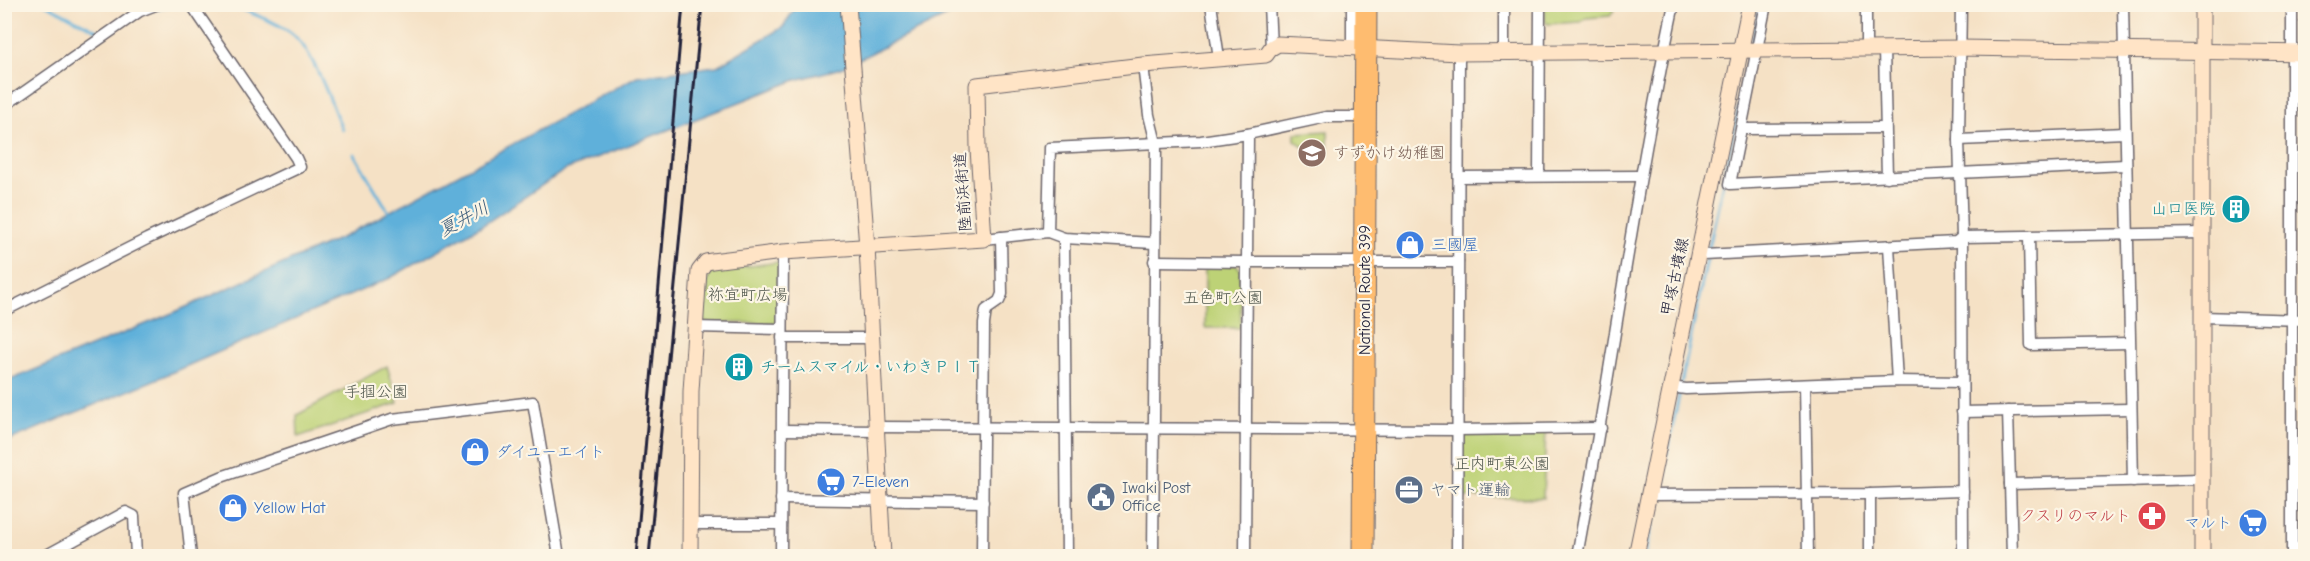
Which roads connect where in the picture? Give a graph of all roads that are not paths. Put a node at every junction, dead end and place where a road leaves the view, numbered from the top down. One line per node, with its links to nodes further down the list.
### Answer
1 (158, 4): 33 (street)
2 (191, 4): 66 (street)
3 (848, 4): 59 (street)
4 (1211, 4): 31 (street)
5 (1269, 4): 18 (street)
6 (1352, 4): 19 (street)
7 (1504, 4): 30 (street)
8 (1540, 4): 27 (street)
9 (1674, 4): 25 (street)
10 (1750, 4): 21 (street, 甲塚古墳線)
11 (1766, 4): 21 (street)
12 (1866, 4): 22 (street)
13 (1961, 4): 20 (street)
14 (2123, 4): 24 (street)
15 (2202, 4): 26 (street)
16 (2292, 4): 28 (street)
17 (1366, 14): 19 (highway, National Route 399)
18 (1271, 48): 19 (street); 31 (street, 陸前浜街道)
19 (1359, 48): 29 (street); 34 (highway, National Route 399)
20 (1961, 48): 23 (street); 24 (street); 39 (street)
21 (1750, 49): 22 (street); 25 (street); 38 (street, 甲塚古墳線); 38 (street)
22 (1866, 49): 23 (street)
23 (1884, 49): 35 (street)
24 (2123, 50): 26 (street); 36 (street)
25 (1664, 51): 27 (street); 46 (street)
26 (2202, 51): 28 (street); 50 (street)
27 (1541, 52): 30 (street); 45 (street)
28 (2299, 52): 41 (street)
29 (1459, 53): 30 (street); 47 (street)
30 (1504, 53)
31 (1219, 58): 32 (street, 陸前浜街道)
32 (1143, 65): 40 (street); 56 (street, 陸前浜街道)
33 (4, 106)
34 (1366, 117): 37 (street); 63 (highway, National Route 399)
35 (1885, 128): 38 (street); 48 (street)
36 (2125, 133): 39 (street); 43 (street)
37 (1248, 134): 40 (street); 64 (street)
38 (1733, 136): 48 (street); 61 (street, 甲塚古墳線)
39 (1959, 140): 44 (street)
40 (1156, 143): 49 (street); 57 (street)
41 (2293, 163): 42 (street); 68 (street)
42 (2306, 163)
43 (2125, 165): 44 (street); 51 (street)
44 (1961, 172): 48 (street); 55 (street)
45 (1539, 176): 46 (street); 47 (street)
46 (1640, 176): 84 (street)
47 (1459, 177): 65 (street)
48 (1887, 177)
49 (1048, 232): 53 (street); 54 (street)
50 (2202, 233): 51 (street); 67 (street)
51 (2127, 235): 52 (street); 73 (street)
52 (2028, 236): 55 (street); 73 (street)
53 (1001, 237): 56 (street); 82 (street)
54 (1064, 237): 57 (street); 81 (street)
55 (1962, 237): 58 (street); 75 (street)
56 (984, 239): 59 (street, 陸前浜街道)
57 (1154, 243): 62 (street)
58 (1889, 246): 61 (street); 74 (street)
59 (867, 247): 60 (street, 陸前浜街道); 72 (street)
60 (783, 252): 70 (street, 陸前浜街道); 71 (street)
61 (1704, 253): 77 (street, 甲塚古墳線)
62 (1154, 261): 64 (street); 83 (street)
63 (1365, 261): 64 (street); 65 (street); 87 (highway, National Route 399)
64 (1247, 262): 86 (street)
65 (1458, 262): 89 (street)
66 (4, 311)
67 (2202, 317): 68 (street); 90 (street)
68 (2291, 320): 69 (street); 122 (street)
69 (2306, 320)
70 (694, 327): 71 (street); 100 (street, 陸前浜街道)
71 (782, 333): 72 (street); 88 (street)
72 (872, 338): 85 (street)
73 (2129, 343): 78 (street)
74 (1897, 381): 75 (street); 76 (street)
75 (1962, 382): 80 (street)
76 (1805, 385): 77 (street); 94 (street)
77 (1677, 388): 96 (street, 甲塚古墳線)
78 (2130, 409): 79 (street); 91 (street)
79 (2008, 411): 80 (street); 92 (street)
80 (1962, 412): 93 (street)
81 (1066, 427): 82 (street); 83 (street); 110 (street)
82 (984, 428): 85 (street); 99 (street)
83 (1154, 428): 86 (street); 111 (street)
84 (1601, 428): 89 (street); 115 (street)
85 (877, 429): 88 (street); 98 (street)
86 (1246, 429): 87 (street); 112 (street)
87 (1365, 429): 89 (street); 113 (highway, National Route 399)
88 (782, 430): 97 (street)
89 (1456, 430): 114 (street)
90 (2202, 479): 91 (street); 121 (street)
91 (2133, 481): 92 (street)
92 (2010, 484): 120 (street)
93 (1964, 491): 95 (street); 119 (street)
94 (1808, 494): 95 (street); 96 (street); 117 (street)
95 (1870, 494): 118 (street)
96 (1655, 495): 116 (street, 甲塚古墳線)
97 (781, 500): 98 (street); 101 (street)
98 (880, 500): 99 (street); 108 (street)
99 (983, 502): 109 (street)
100 (690, 524): 101 (street); 106 (street, 陸前浜街道)
101 (781, 524): 107 (street)
102 (47, 556): 103 (street)
103 (136, 556)
104 (191, 556): 105 (street)
105 (559, 556)
106 (690, 556)
107 (781, 556)
108 (883, 556)
109 (982, 556)
110 (1067, 556)
111 (1153, 556)
112 (1245, 556)
113 (1363, 556)
114 (1457, 556)
115 (1576, 556)
116 (1636, 556)
117 (1808, 556)
118 (1870, 556)
119 (1963, 556)
120 (2012, 556)
121 (2202, 556)
122 (2292, 556)

